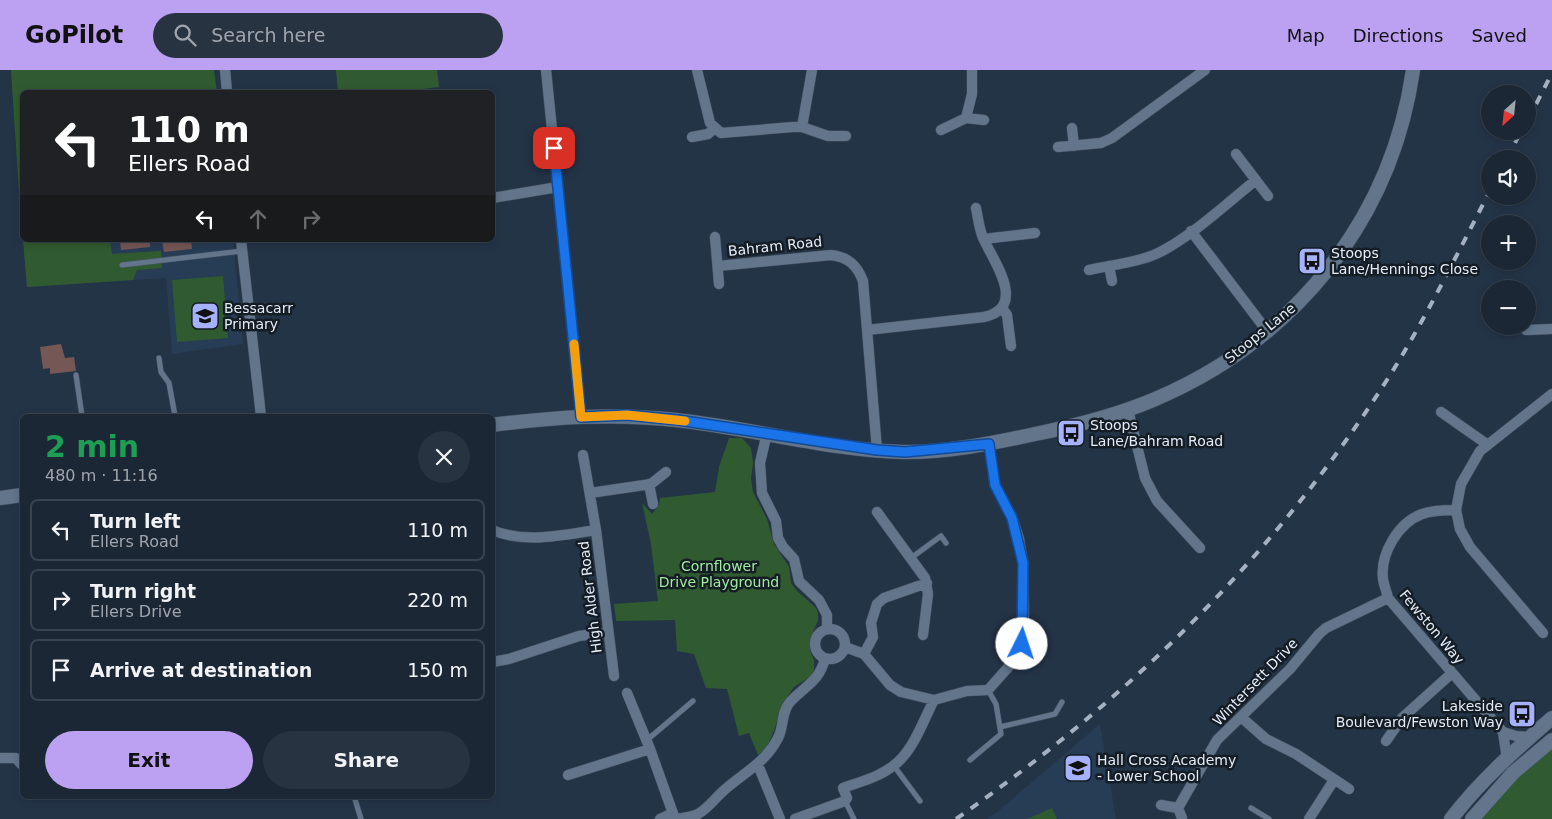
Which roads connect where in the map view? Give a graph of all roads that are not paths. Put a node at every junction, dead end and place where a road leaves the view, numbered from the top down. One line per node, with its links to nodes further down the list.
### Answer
1 (225, 70): 8 (street)
2 (546, 70): 21 (street)
3 (697, 70): 13 (street)
4 (812, 70): 11 (street)
5 (972, 70): 9 (street)
6 (1205, 70): 17 (street)
7 (1413, 70): 40 (street, Stoops Lane)
8 (227, 90)
9 (966, 118): 10 (street); 14 (street)
10 (984, 120)
11 (802, 127): 13 (street); 15 (street)
12 (1072, 128): 17 (street)
13 (714, 129): 16 (street)
14 (941, 130)
15 (846, 136)
16 (692, 138)
17 (1074, 146): 18 (street)
18 (1058, 148)
19 (1236, 154): 20 (street)
20 (1256, 180): 22 (street); 25 (street)
21 (558, 187): 23 (street); 50 (street)
22 (1268, 196)
23 (495, 198)
24 (976, 208): 28 (street)
25 (1191, 231): 32 (street); 40 (street)
26 (1035, 233): 28 (street)
27 (715, 237): 31 (street, Bahram Road)
28 (984, 239): 36 (street)
29 (242, 243): 30 (lane); 49 (street)
30 (122, 264)
31 (718, 266): 35 (street, Bahram Road); 38 (street, Bahram Road)
32 (1109, 266): 33 (street); 34 (street)
33 (1089, 270)
34 (1112, 281)
35 (719, 284)
36 (1002, 308): 38 (street); 41 (street)
37 (1552, 329): 39 (street)
38 (867, 330): 55 (street, Bahram Road)
39 (1536, 330)
40 (1267, 331): 45 (street, Stoops Lane)
41 (1011, 346)
42 (159, 358): 48 (lane)
43 (76, 375): 47 (lane)
44 (1552, 394): 54 (street)
45 (1128, 410): 53 (street, Stoops Lane); 68 (street)
46 (1441, 412): 54 (street)
47 (82, 414)
48 (175, 414)
49 (260, 414)
50 (581, 417): 51 (street, Stoops Lane); 52 (street, Stoops Lane)
51 (495, 425)
52 (767, 434): 55 (street, Stoops Lane); 72 (street)
53 (989, 444): 55 (street, Stoops Lane); 82 (street)
54 (1488, 445): 63 (street)
55 (877, 450)
56 (583, 455): 59 (street)
57 (666, 472): 58 (street)
58 (649, 484): 59 (street); 62 (street)
59 (590, 493): 65 (street)
60 (20, 495): 61 (street)
61 (0, 498)
62 (653, 504)
63 (1456, 510): 71 (street, Fewston Way); 74 (street)
64 (877, 512): 69 (street)
65 (596, 530): 66 (street, High Alder Road); 73 (street, High Alder Road)
66 (495, 531)
67 (946, 543): 69 (lane)
68 (1200, 548)
69 (911, 558): 70 (street)
70 (927, 583): 75 (street); 77 (street)
71 (1388, 598): 80 (street, Fewston Way); 87 (street, Wintersett Drive)
72 (827, 628): 76 (street); 78 (street)
73 (608, 632): 79 (street); 81 (street, High Alder Road)
74 (1543, 633)
75 (923, 635)
76 (845, 647): 77 (street); 78 (street)
77 (864, 654): 84 (street)
78 (825, 658): 99 (street)
79 (495, 661)
80 (1452, 673): 90 (street, Fewston Way); 93 (street)
81 (614, 676)
82 (988, 690): 84 (street); 89 (lane)
83 (627, 692): 94 (street)
84 (934, 700): 100 (street)
85 (693, 701): 94 (lane)
86 (1062, 702): 89 (lane)
87 (1241, 717): 102 (street); 108 (street, Wintersett Drive)
88 (1552, 718): 91 (street)
89 (1000, 727): 97 (lane)
90 (1503, 732): 91 (street); 96 (street)
91 (1529, 737): 96 (street)
92 (1552, 740): 112 (street)
93 (1386, 741)
94 (648, 745): 101 (street); 110 (street)
95 (0, 758): 98 (street)
96 (1507, 758): 120 (street)
97 (970, 760)
98 (20, 763)
99 (758, 766): 110 (street); 115 (street)
100 (894, 766): 105 (street); 106 (lane)
101 (568, 775)
102 (1334, 780): 103 (street); 119 (street)
103 (1349, 790)
104 (355, 799): 113 (lane)
105 (845, 801): 116 (street); 117 (lane)
106 (920, 802)
107 (1161, 805): 108 (street)
108 (1178, 808): 111 (street)
109 (1251, 808): 118 (lane)
110 (674, 817): 114 (street)
111 (1182, 818)
112 (1474, 818)
113 (361, 819)
114 (660, 819)
115 (780, 819)
116 (795, 819)
117 (854, 819)
118 (1269, 819)
119 (1309, 819)
120 (1451, 819)

